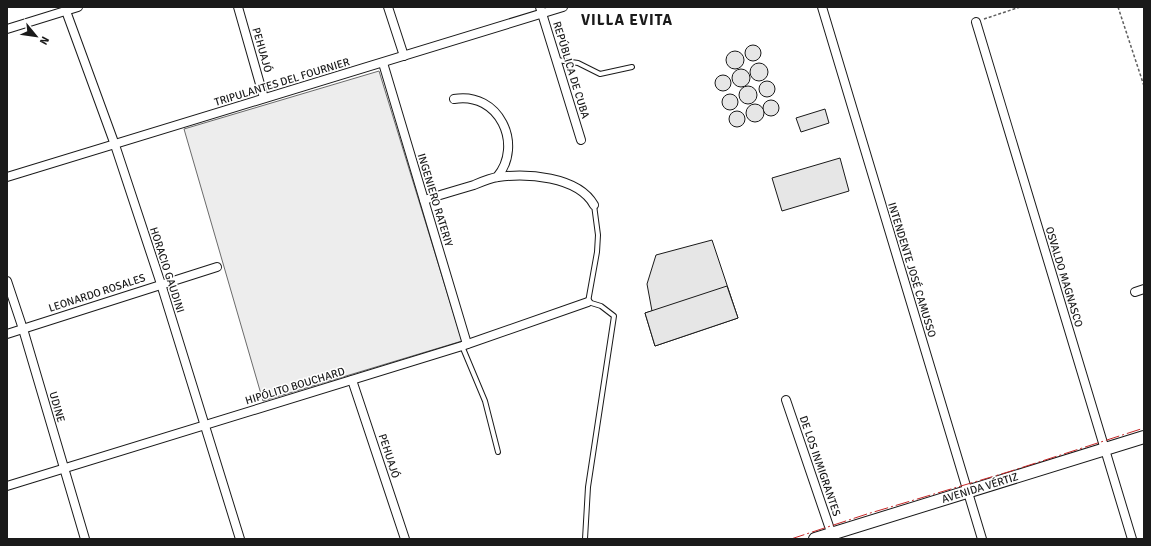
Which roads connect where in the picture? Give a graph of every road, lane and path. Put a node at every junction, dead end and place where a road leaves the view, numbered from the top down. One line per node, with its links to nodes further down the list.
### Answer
1 (78, 7): 9 (street)
2 (238, 7): 17 (street, PEHUAJÓ)
3 (388, 7): 12 (street)
4 (563, 7): 8 (street, TRIPULANTES DEL FOURNIER)
5 (822, 7): 42 (street, INTENDENTE JOSÉ CAMUSSO)
6 (1020, 7): 10 (path)
7 (1118, 7): 16 (path)
8 (541, 10): 12 (street, TRIPULANTES DEL FOURNIER); 13 (street, REPÚBLICA DE CUBA)
9 (66, 11): 11 (street); 20 (street, HORACIO GAUDINI)
10 (976, 22): 38 (street, OSVALDO MAGNASCO)
11 (7, 29)
12 (404, 56): 14 (street, TRIPULANTES DEL FOURNIER)
13 (556, 60): 15 (lane); 19 (street, REPÚBLICA DE CUBA)
14 (382, 63): 17 (street, TRIPULANTES DEL FOURNIER); 23 (street, INGENIERO RATERIY)
15 (632, 67)
16 (1144, 86)
17 (264, 98): 20 (street, TRIPULANTES DEL FOURNIER)
18 (454, 99): 22 (street)
19 (581, 140)
20 (115, 145): 21 (street, TRIPULANTES DEL FOURNIER); 27 (street, HORACIO GAUDINI)
21 (7, 177)
22 (497, 177): 23 (street); 24 (street)
23 (424, 200): 33 (street, INGENIERO RATERIY)
24 (594, 204): 30 (lane)
25 (217, 267): 27 (street, LEONARDO ROSALES)
26 (7, 281): 31 (street, UDINE)
27 (161, 284): 31 (street, LEONARDO ROSALES); 36 (street, HORACIO GAUDINI)
28 (1144, 289): 29 (street)
29 (1135, 292)
30 (588, 302): 33 (street, HIPÓLITO BOUCHARD); 47 (lane)
31 (23, 329): 32 (street, LEONARDO ROSALES); 40 (street, UDINE)
32 (7, 334)
33 (465, 345): 34 (street, HIPÓLITO BOUCHARD); 39 (lane)
34 (352, 380): 36 (street, HIPÓLITO BOUCHARD); 46 (street, PEHUAJÓ)
35 (786, 400): 43 (street, DE LOS INMIGRANTES)
36 (204, 425): 40 (street, HIPÓLITO BOUCHARD); 45 (street, HORACIO GAUDINI)
37 (1144, 437): 38 (street, AVENIDA VÉRTIZ)
38 (1105, 449): 42 (street, AVENIDA VÉRTIZ); 50 (street, OSVALDO MAGNASCO)
39 (498, 452)
40 (63, 468): 41 (street, HIPÓLITO BOUCHARD); 44 (street, UDINE)
41 (7, 486)
42 (967, 492): 43 (street, AVENIDA VÉRTIZ); 49 (street, INTENDENTE JOSÉ CAMUSSO)
43 (832, 536): 48 (street, AVENIDA VÉRTIZ)
44 (85, 539)
45 (240, 539)
46 (405, 539)
47 (585, 539)
48 (815, 539)
49 (982, 539)
50 (1132, 539)

